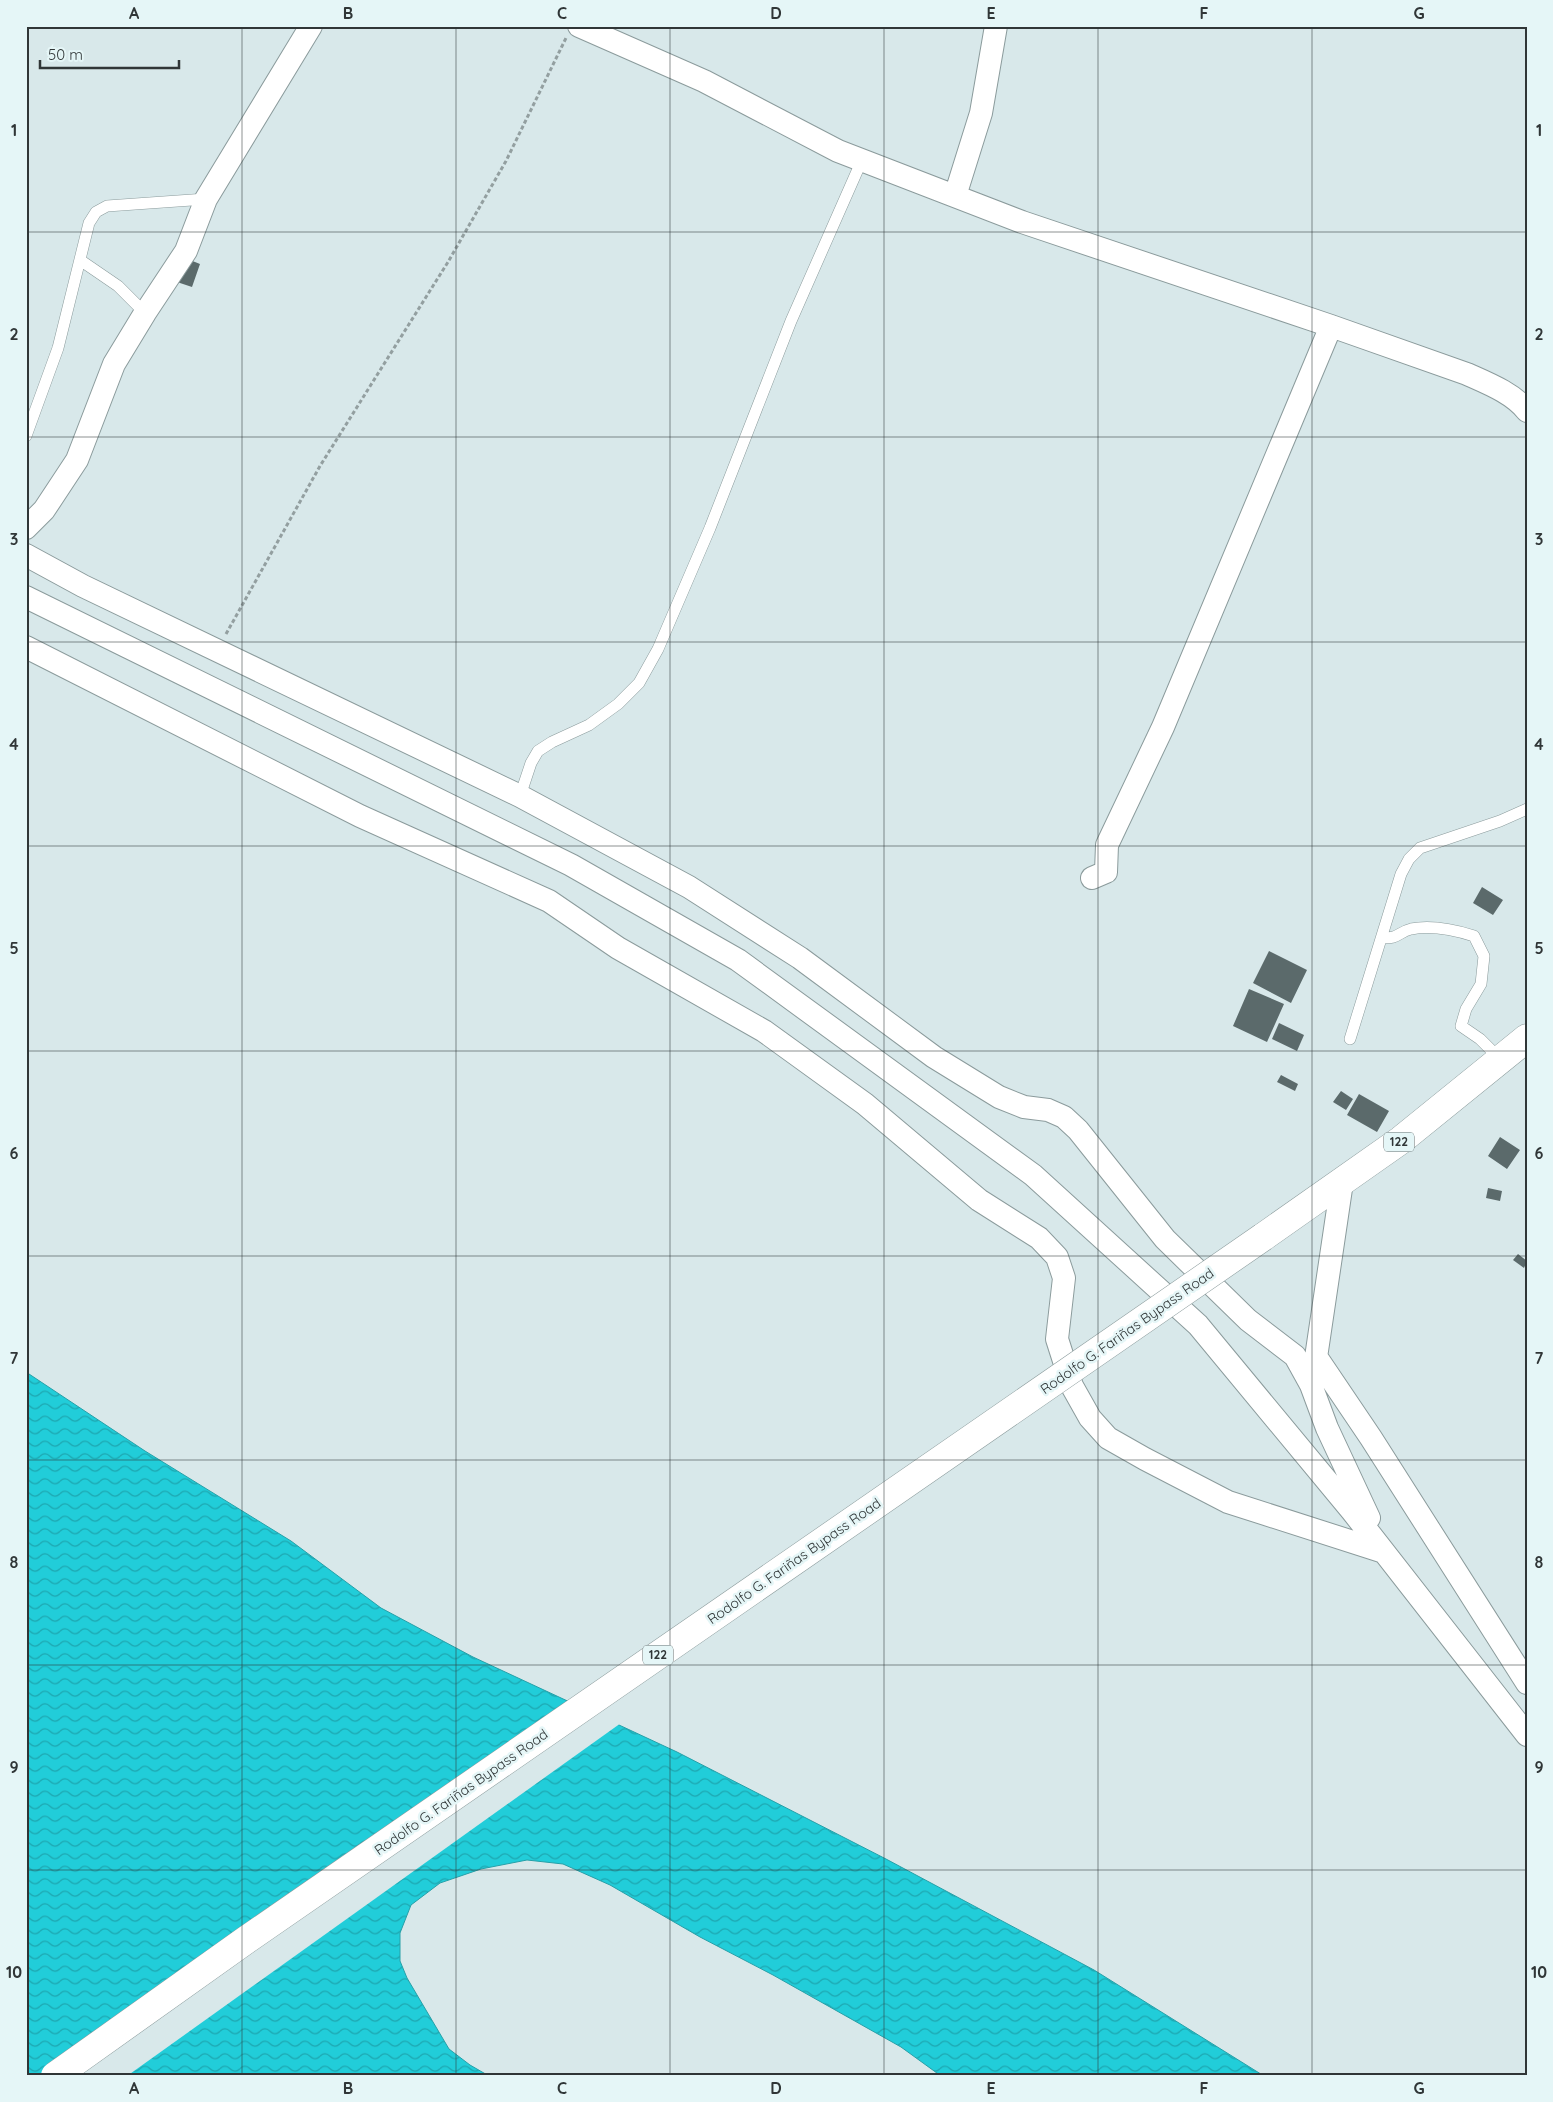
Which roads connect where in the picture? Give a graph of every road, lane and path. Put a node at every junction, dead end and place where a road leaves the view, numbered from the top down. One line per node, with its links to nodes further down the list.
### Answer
1 (311, 26): 6 (street)
2 (996, 26): 5 (street)
3 (573, 31): 4 (street); 16 (path)
4 (862, 160): 5 (street); 17 (lane)
5 (955, 196): 9 (street)
6 (206, 199): 7 (lane); 8 (street)
7 (80, 260): 8 (lane); 11 (lane)
8 (145, 313): 12 (street)
9 (1330, 326): 10 (street); 19 (street)
10 (1527, 411)
11 (26, 436)
12 (26, 528)
13 (26, 555): 16 (street)
14 (26, 597): 27 (street)
15 (26, 647): 27 (street)
16 (218, 650): 17 (street)
17 (520, 796): 26 (street)
18 (1527, 809): 20 (lane)
19 (1092, 878)
20 (1382, 937): 22 (lane); 23 (lane)
21 (1527, 1038): 23 (main road, Rodolfo G. Fariñas Bypass Road / 122)
22 (1350, 1039)
23 (1501, 1060): 24 (main road, Rodolfo G. Fariñas Bypass Road / 122)
24 (1342, 1182): 25 (street); 30 (main road, Rodolfo G. Fariñas Bypass Road / 122, bridge)
25 (1317, 1358): 26 (street); 28 (street)
26 (1311, 1385): 27 (street)
27 (1384, 1552): 29 (street)
28 (1527, 1682)
29 (1527, 1735)
30 (55, 2076)

